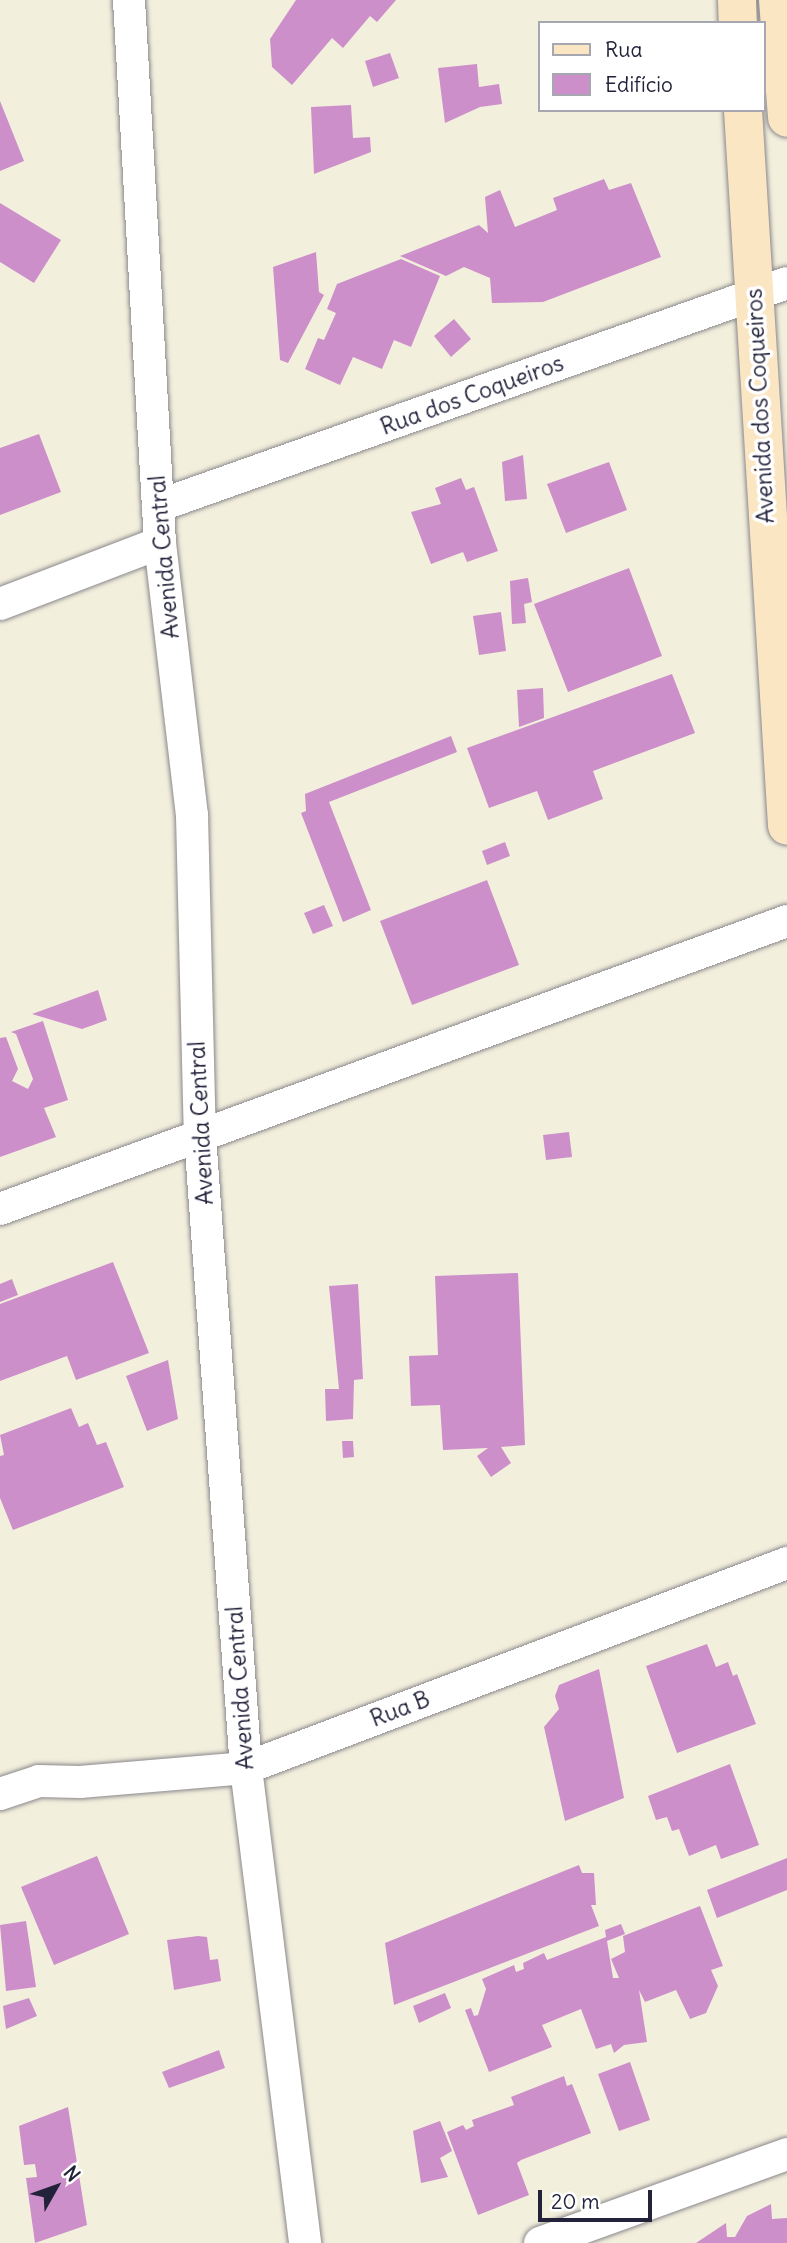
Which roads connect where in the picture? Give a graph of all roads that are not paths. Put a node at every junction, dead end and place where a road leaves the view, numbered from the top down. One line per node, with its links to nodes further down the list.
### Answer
1 (129, 0): 8 (street, Avenida Central)
2 (737, 0): 4 (main road)
3 (778, 0): 6 (main road)
4 (738, 21)
5 (744, 112): 7 (main road, Avenida dos Coqueiros)
6 (787, 118)
7 (771, 289): 8 (street, Rua dos Coqueiros); 11 (main road, Avenida dos Coqueiros)
8 (158, 506): 9 (street, Avenida Central)
9 (160, 543): 10 (street); 13 (street, Avenida Central)
10 (0, 604)
11 (787, 827)
12 (787, 921): 13 (street)
13 (200, 1136): 14 (street); 16 (street, Avenida Central)
14 (0, 1209)
15 (787, 1563): 16 (street, Rua B)
16 (246, 1768): 17 (street, Rua B); 19 (street, Avenida Central)
17 (0, 1794)
18 (787, 2154): 20 (street)
19 (305, 2243)
20 (540, 2243)

